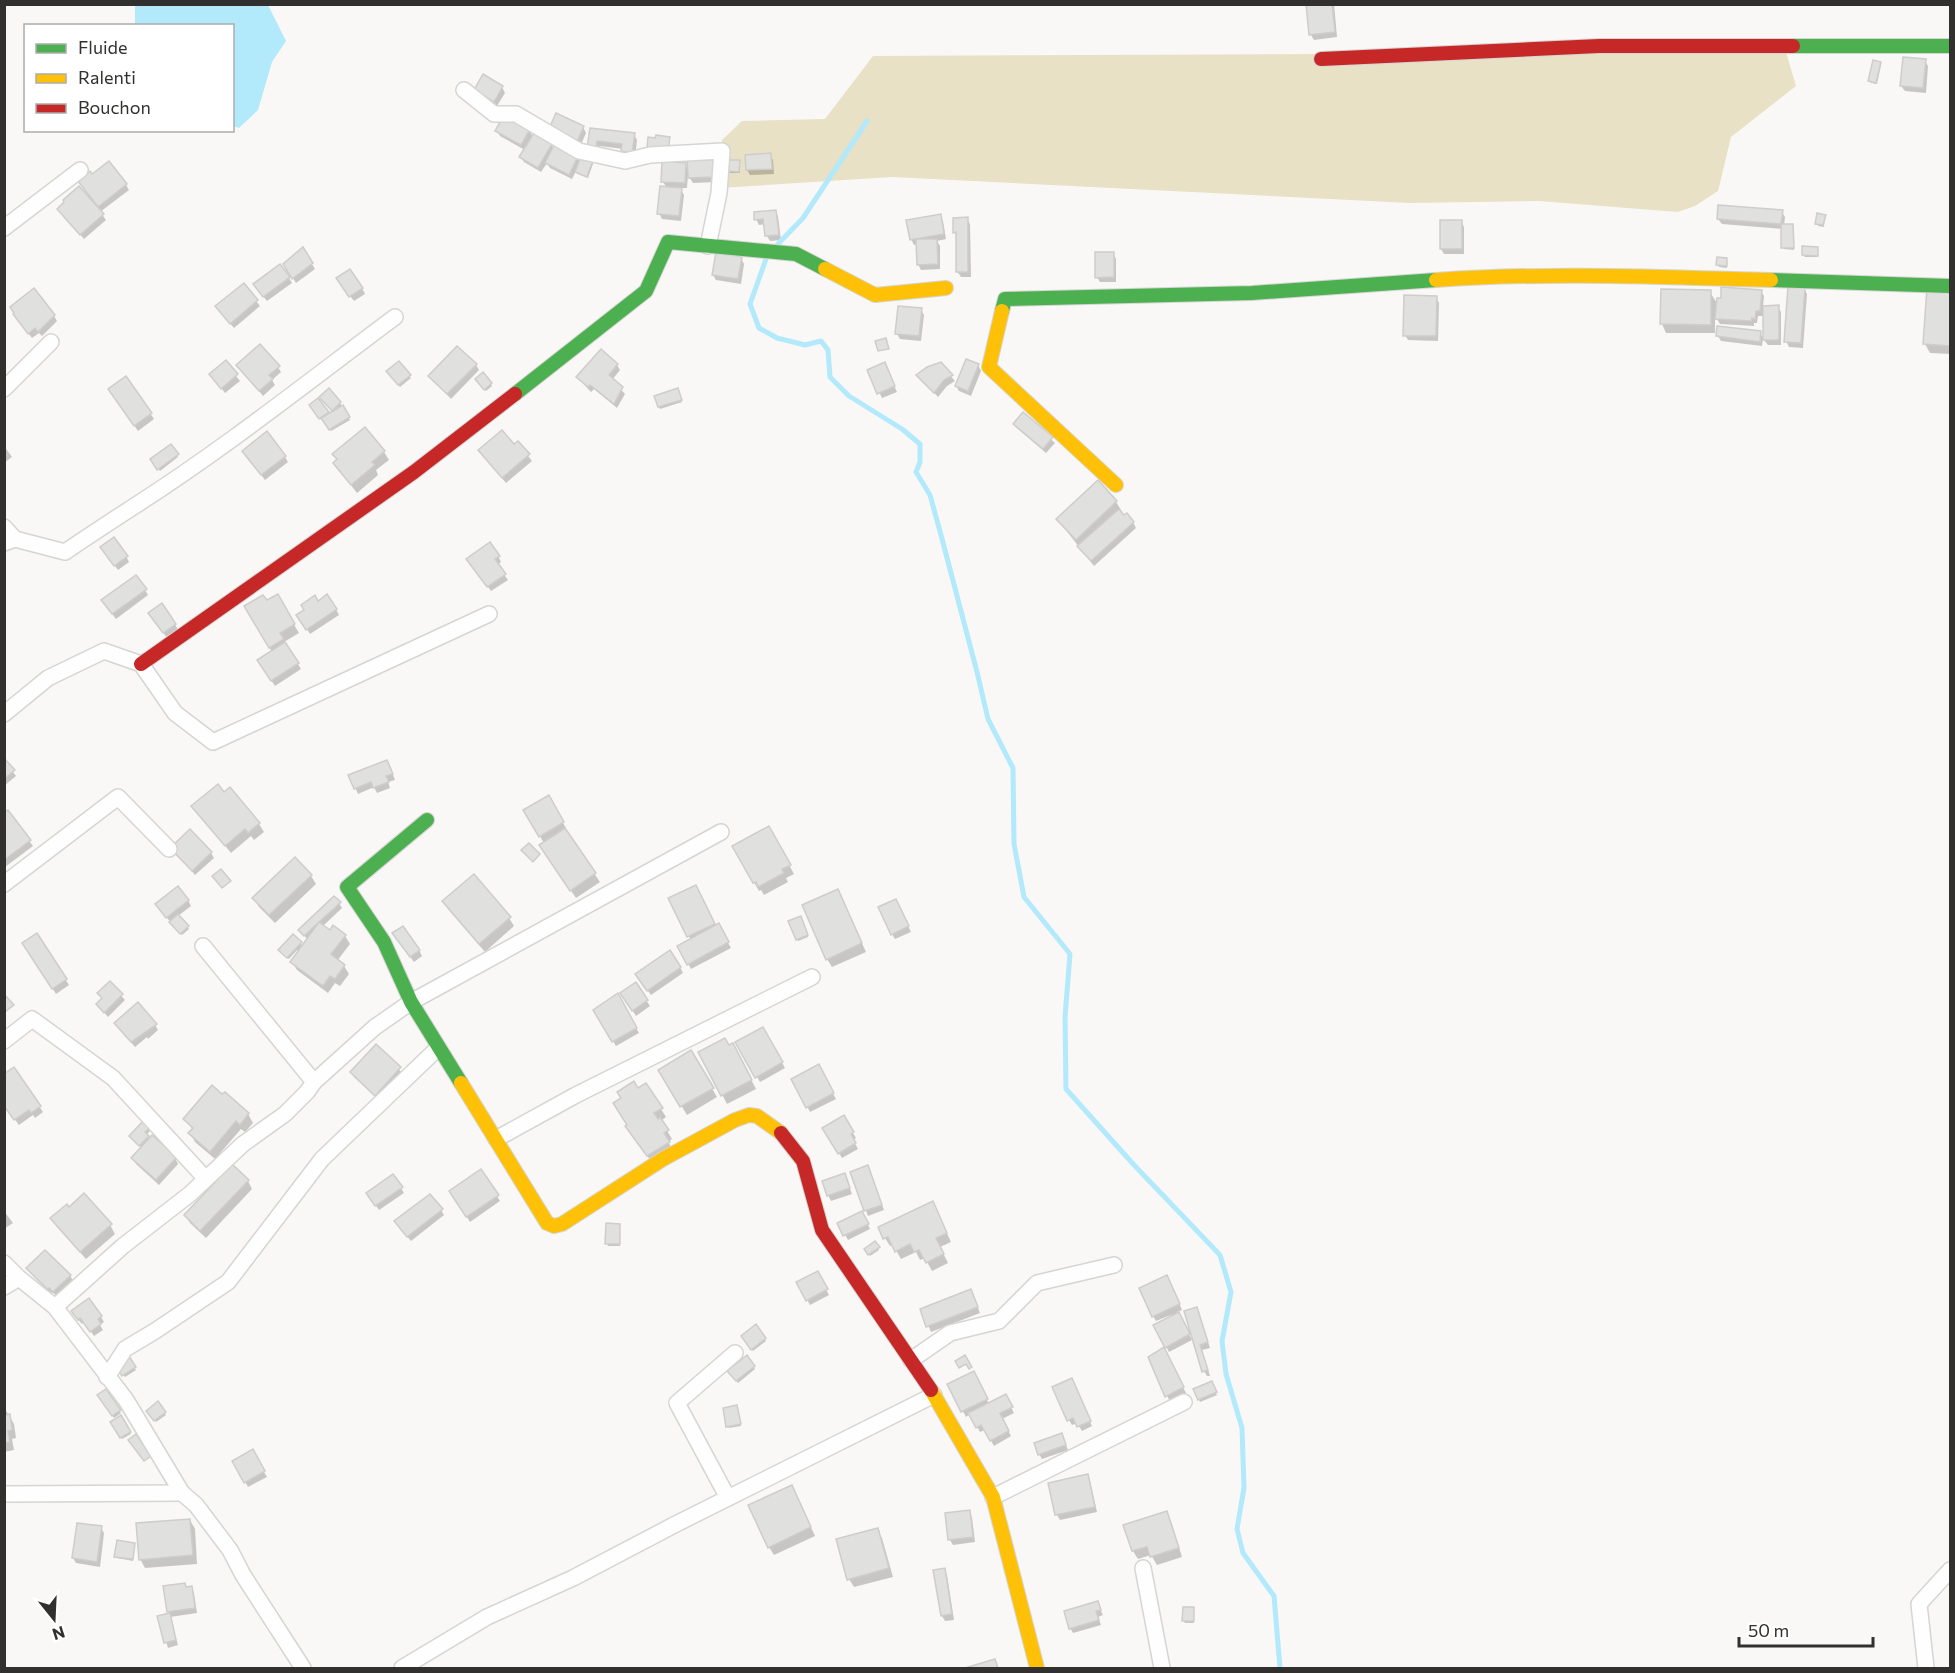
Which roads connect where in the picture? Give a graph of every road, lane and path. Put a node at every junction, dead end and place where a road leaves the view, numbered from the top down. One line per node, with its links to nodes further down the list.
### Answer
1 (1950, 46): 2 (street)
2 (1321, 59)
3 (464, 90): 6 (street)
4 (80, 170): 5 (street)
5 (4, 228)
6 (708, 246): 8 (street); 16 (street)
7 (1950, 286): 12 (street)
8 (946, 288)
9 (396, 317): 14 (street)
10 (51, 342): 11 (street)
11 (4, 389)
12 (1116, 485)
13 (4, 527): 14 (street)
14 (10, 541)
15 (489, 614): 16 (street)
16 (141, 664): 17 (street)
17 (4, 714)
18 (427, 820): 24 (street)
19 (721, 832): 24 (street)
20 (169, 849): 21 (street)
21 (4, 884)
22 (203, 946): 27 (street)
23 (812, 977): 28 (street)
24 (411, 1002): 26 (street); 27 (street)
25 (4, 1041): 29 (street)
26 (438, 1048): 28 (street); 37 (street)
27 (314, 1082): 29 (street)
28 (496, 1139): 36 (street)
29 (206, 1179): 34 (street)
30 (4, 1263): 32 (street)
31 (1114, 1265): 36 (street)
32 (19, 1278): 33 (street); 34 (street)
33 (4, 1287)
34 (55, 1307): 37 (street)
35 (735, 1353): 43 (street)
36 (911, 1360): 38 (street)
37 (107, 1377): 40 (street)
38 (934, 1395): 42 (street); 43 (street)
39 (1184, 1402): 42 (street)
40 (182, 1492): 41 (street); 46 (street)
41 (4, 1494)
42 (993, 1497): 48 (street)
43 (728, 1498): 47 (street)
44 (1143, 1568): 49 (street)
45 (1950, 1570): 50 (street)
46 (303, 1668)
47 (402, 1668)
48 (1037, 1668)
49 (1162, 1668)
50 (1926, 1668)

